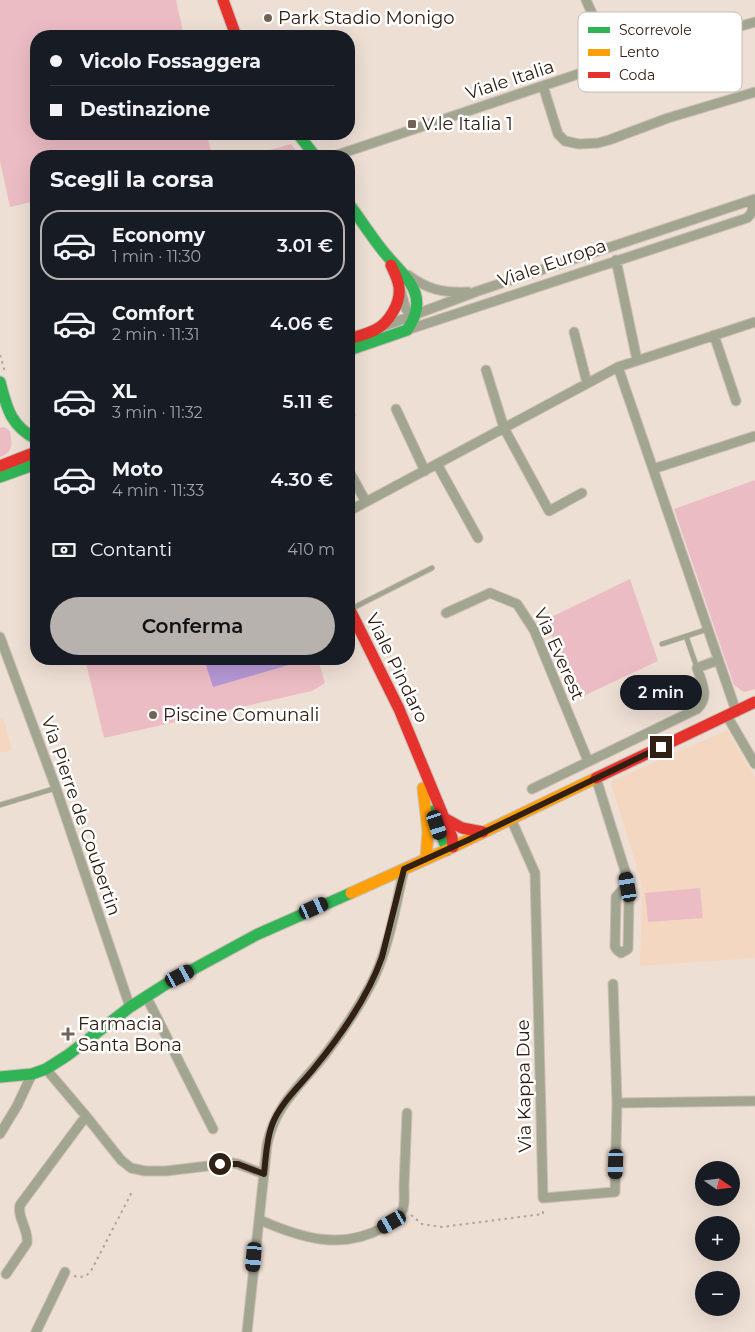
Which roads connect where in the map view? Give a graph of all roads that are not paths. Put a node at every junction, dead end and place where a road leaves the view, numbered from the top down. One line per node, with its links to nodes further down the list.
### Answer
1 (223, 0): 6 (street)
2 (586, 0): 3 (street)
3 (591, 12)
4 (755, 22): 5 (street, Viale Italia)
5 (742, 26)
6 (234, 30)
7 (578, 74): 8 (street, Viale Italia)
8 (543, 86): 9 (street); 10 (street, Viale Italia)
9 (755, 92)
10 (352, 150)
11 (753, 199): 14 (street, Viale Europa); 16 (street, Viale Europa)
12 (355, 212): 13 (street)
13 (388, 258): 15 (street); 16 (street); 17 (street)
14 (616, 260): 17 (street, Viale Europa); 24 (street)
15 (398, 281): 17 (street); 19 (street)
16 (478, 291): 17 (street, Viale Europa)
17 (414, 321): 19 (street, Viale Europa); 23 (street, Viale Europa)
18 (755, 322): 21 (street)
19 (376, 329): 22 (street, Viale Europa)
20 (574, 332): 28 (street)
21 (714, 335): 24 (street); 29 (street)
22 (355, 337)
23 (355, 347)
24 (637, 360): 25 (street)
25 (618, 367): 28 (street); 38 (street)
26 (486, 370): 31 (street)
27 (0, 382): 32 (street)
28 (587, 383): 31 (street)
29 (736, 401)
30 (396, 409): 39 (street)
31 (504, 428): 35 (street); 42 (street)
32 (30, 436)
33 (755, 436): 38 (street)
34 (30, 454): 36 (street)
35 (437, 464): 39 (street); 45 (street)
36 (0, 466)
37 (30, 466): 40 (street)
38 (653, 469): 50 (street)
39 (425, 471): 43 (street)
40 (0, 477)
41 (355, 482): 43 (street)
42 (582, 493)
43 (366, 502): 44 (street)
44 (355, 508)
45 (478, 538)
46 (432, 568): 47 (lane)
47 (355, 606)
48 (446, 612): 59 (street, Via Everest)
49 (355, 621): 58 (street, Viale Pindaro)
50 (708, 629): 51 (lane); 54 (street)
51 (686, 636): 53 (lane); 55 (lane)
52 (0, 637): 62 (street, Via Pierre de Coubertin)
53 (662, 644)
54 (718, 660): 55 (street); 57 (street)
55 (697, 668): 59 (street)
56 (755, 702): 57 (street)
57 (731, 714): 60 (street); 61 (street)
58 (414, 744): 63 (street, Viale Pindaro); 66 (street, Viale Pindaro)
59 (588, 761): 64 (street)
60 (755, 764)
61 (596, 778): 67 (street); 72 (street)
62 (56, 788): 65 (lane); 75 (street, Via Pierre de Coubertin)
63 (424, 788): 69 (street, Viale Pindaro); 70 (street, Viale Pindaro)
64 (532, 789)
65 (0, 805)
66 (444, 818): 68 (street); 69 (street, Viale Pindaro)
67 (511, 819): 68 (street); 80 (street, Via Kappa Due)
68 (484, 832): 69 (street)
69 (450, 848): 70 (street)
70 (426, 859): 71 (street)
71 (404, 869): 74 (street); 85 (street)
72 (628, 887): 72 (street)
73 (613, 984): 80 (street)
74 (146, 996): 75 (street); 83 (street)
75 (130, 1007): 76 (street)
76 (46, 1069): 77 (street); 82 (street)
77 (32, 1074): 78 (street); 84 (street)
78 (0, 1078)
79 (755, 1101): 80 (street)
80 (617, 1104)
81 (407, 1113): 86 (street)
82 (86, 1116): 85 (street); 88 (street)
83 (213, 1129)
84 (0, 1134)
85 (264, 1174): 86 (street)
86 (260, 1220): 90 (street)
87 (66, 1272): 89 (street)
88 (6, 1274)
89 (36, 1332)
90 (248, 1332)

